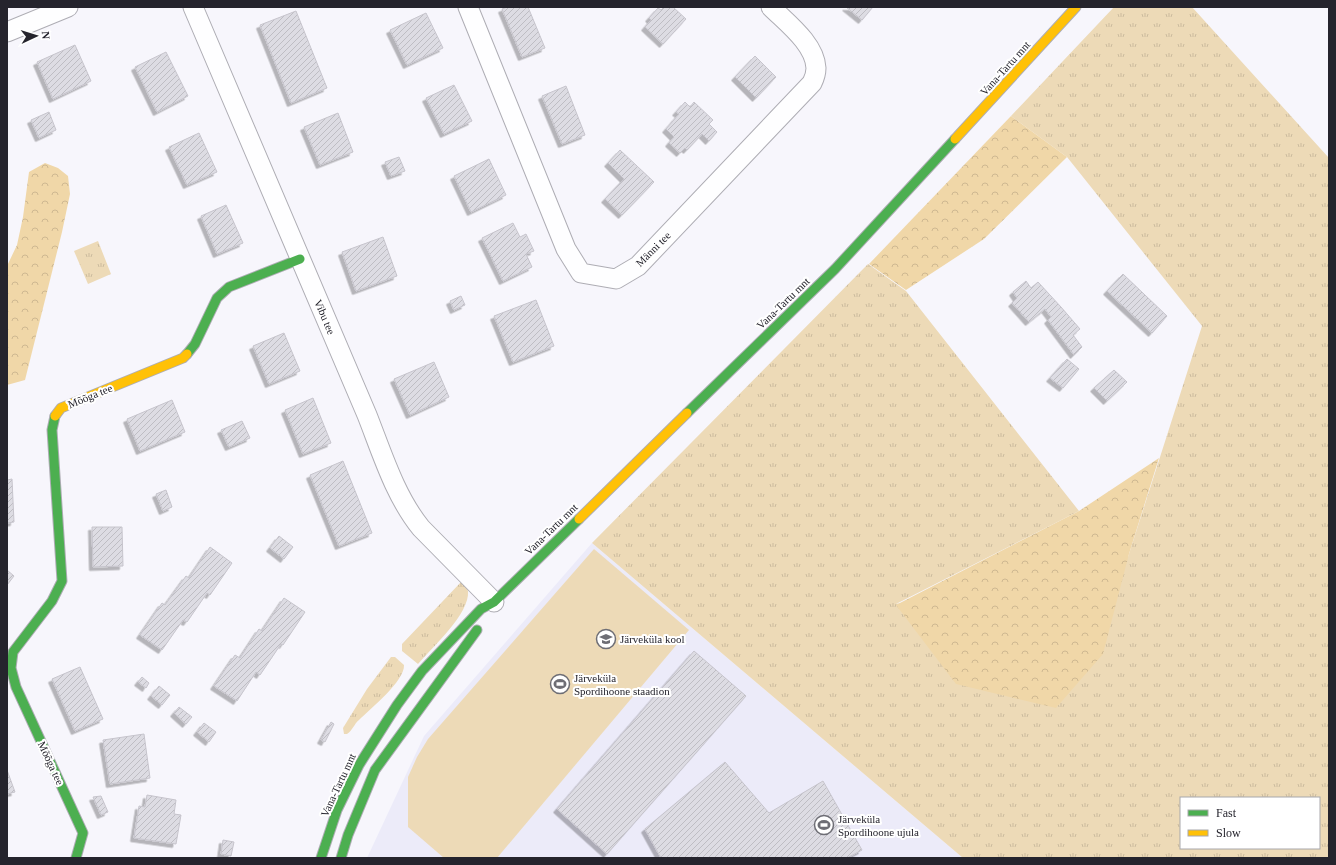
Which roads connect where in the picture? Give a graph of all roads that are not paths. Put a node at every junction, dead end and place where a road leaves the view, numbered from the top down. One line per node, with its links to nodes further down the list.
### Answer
1 (68, 7): 6 (street)
2 (193, 7): 7 (street, Vibu tee)
3 (468, 7): 4 (street, Männi tee)
4 (771, 7)
5 (1076, 7): 8 (street, Vana-Tartu mnt)
6 (7, 32)
7 (300, 259): 8 (street, Vibu tee); 9 (street, Mõõga tee)
8 (488, 614): 11 (street, Vana-Tartu mnt); 12 (street, Vana-Tartu mnt)
9 (9, 668): 10 (street, Mõõga tee)
10 (76, 858)
11 (321, 858)
12 (342, 858)

